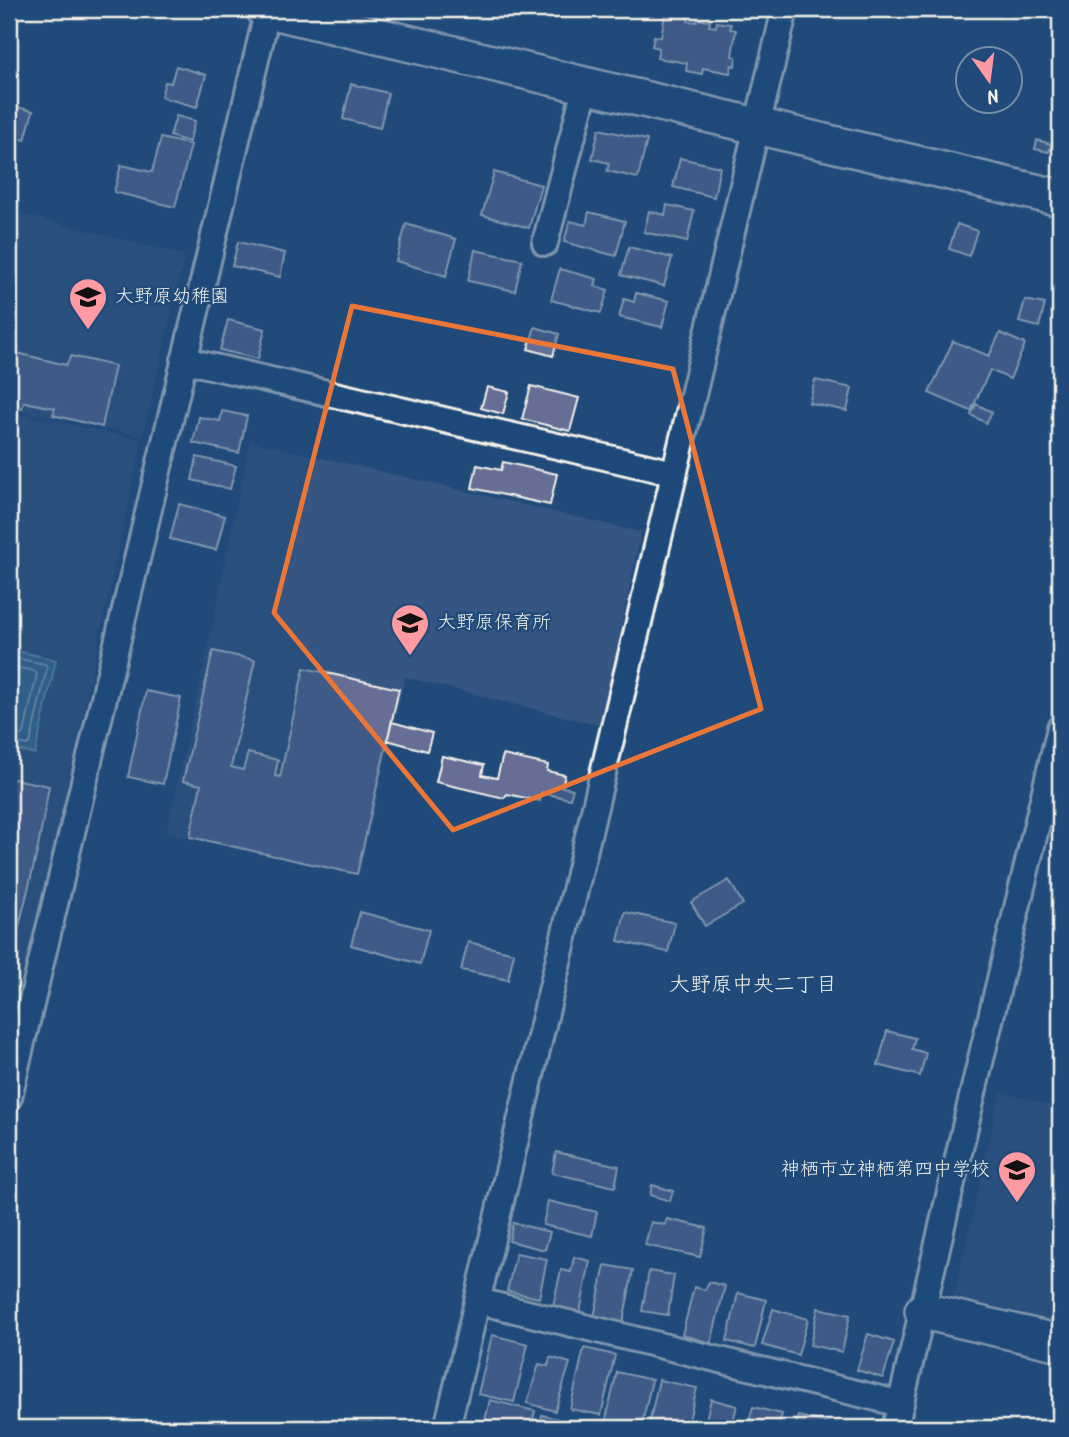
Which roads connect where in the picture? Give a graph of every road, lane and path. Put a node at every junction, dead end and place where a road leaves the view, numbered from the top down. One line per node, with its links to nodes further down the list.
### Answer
1 (267, 9): 3 (street); 7 (street)
2 (785, 9): 4 (street)
3 (586, 85): 4 (street); 6 (street)
4 (756, 125): 5 (street); 8 (street)
5 (1060, 198)
6 (545, 243)
7 (184, 360): 8 (street); 10 (street)
8 (674, 473): 11 (street)
9 (1060, 728): 12 (street)
10 (9, 1097)
11 (478, 1301): 14 (street); 15 (street)
12 (923, 1311): 13 (street); 14 (street)
13 (1060, 1343)
14 (898, 1416)
15 (447, 1428)

